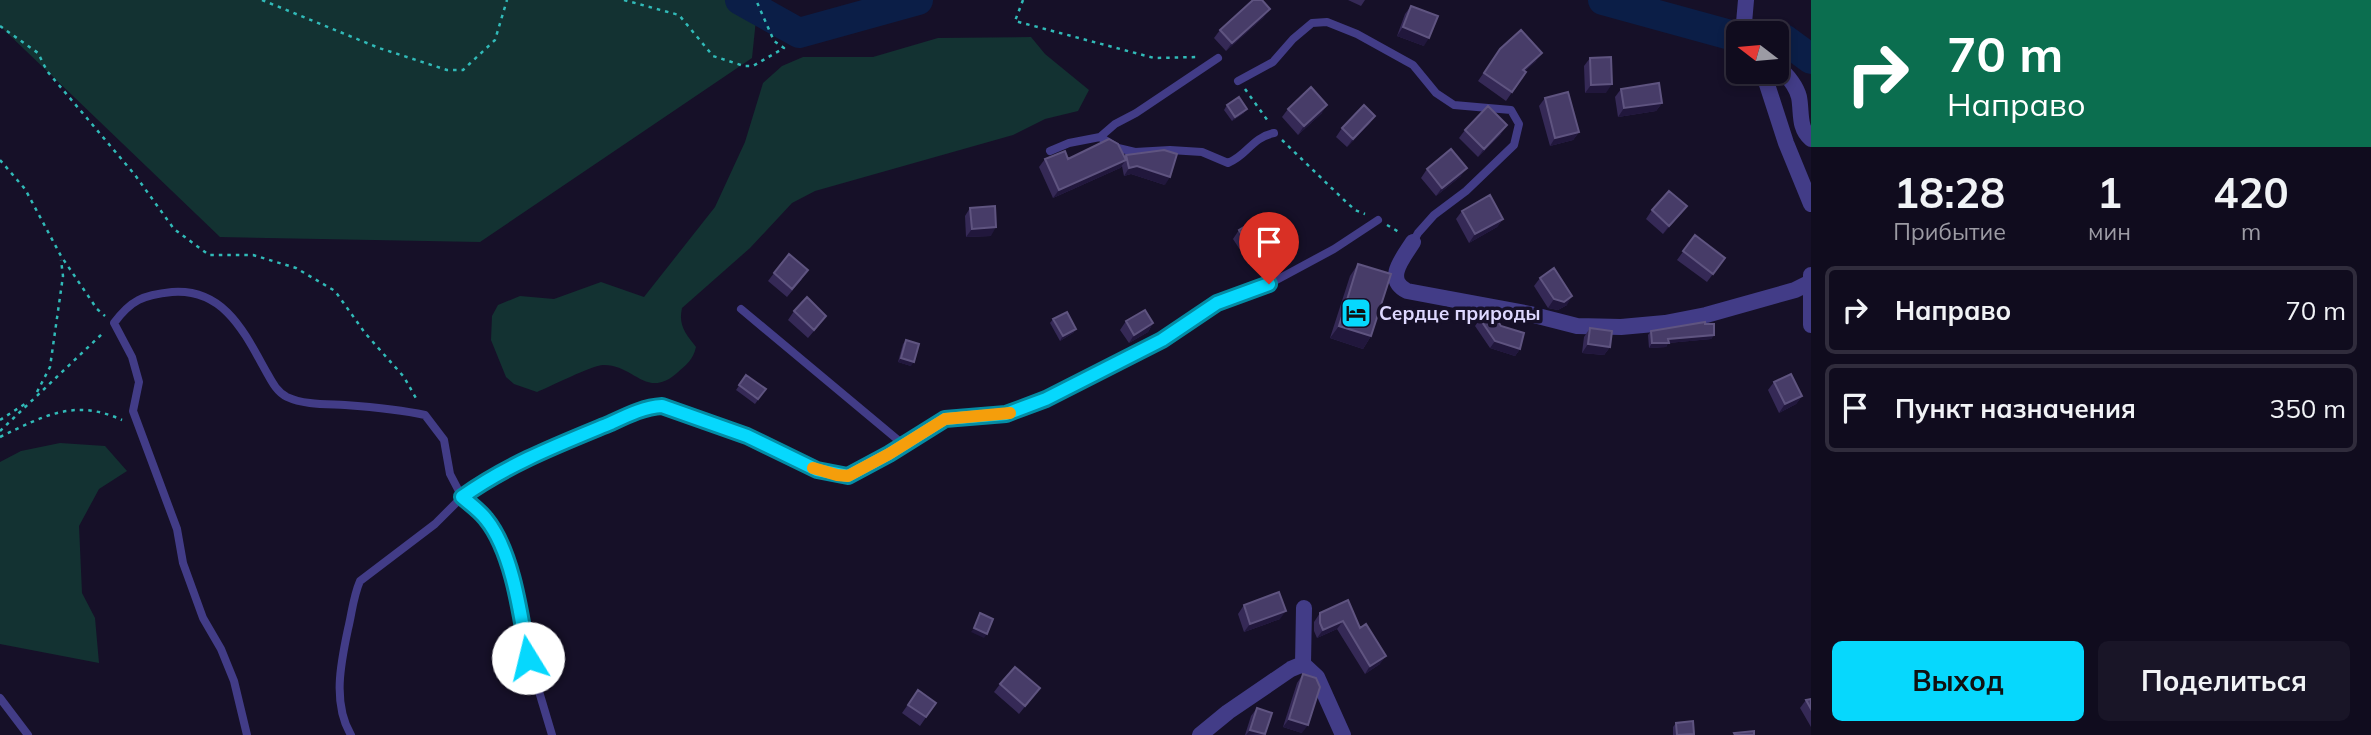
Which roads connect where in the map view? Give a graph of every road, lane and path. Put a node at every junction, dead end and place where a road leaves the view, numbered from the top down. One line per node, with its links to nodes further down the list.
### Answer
1 (262, 0): 2 (path)
2 (508, 0)
3 (624, 0): 4 (path)
4 (756, 0)
5 (1023, 0): 9 (path)
6 (1746, 0): 7 (street)
7 (1744, 21)
8 (0, 26): 27 (path)
9 (1218, 58): 14 (lane)
10 (1238, 81): 13 (path); 20 (lane)
11 (1789, 81): 15 (street)
12 (1767, 84): 18 (street)
13 (1274, 133): 14 (lane); 19 (path)
14 (1100, 137): 16 (lane)
15 (1811, 139)
16 (1050, 151)
17 (0, 160): 21 (path)
18 (1811, 204)
19 (1378, 220): 20 (path); 32 (lane)
20 (1413, 242): 22 (street)
21 (61, 257): 24 (path); 26 (path)
22 (1810, 278): 25 (street)
23 (741, 309): 32 (lane)
24 (114, 323): 26 (path); 27 (lane); 29 (lane)
25 (1811, 325)
26 (35, 397): 28 (path); 30 (path)
27 (425, 415): 33 (lane)
28 (0, 420)
29 (141, 428): 31 (path); 38 (lane)
30 (0, 431)
31 (0, 437)
32 (904, 445): 33 (lane)
33 (462, 497): 39 (lane); 40 (lane)
34 (1304, 608): 35 (street)
35 (1303, 664): 41 (street); 42 (street)
36 (0, 698): 37 (lane)
37 (28, 735)
38 (247, 735)
39 (351, 735)
40 (552, 735)
41 (1200, 735)
42 (1343, 735)

